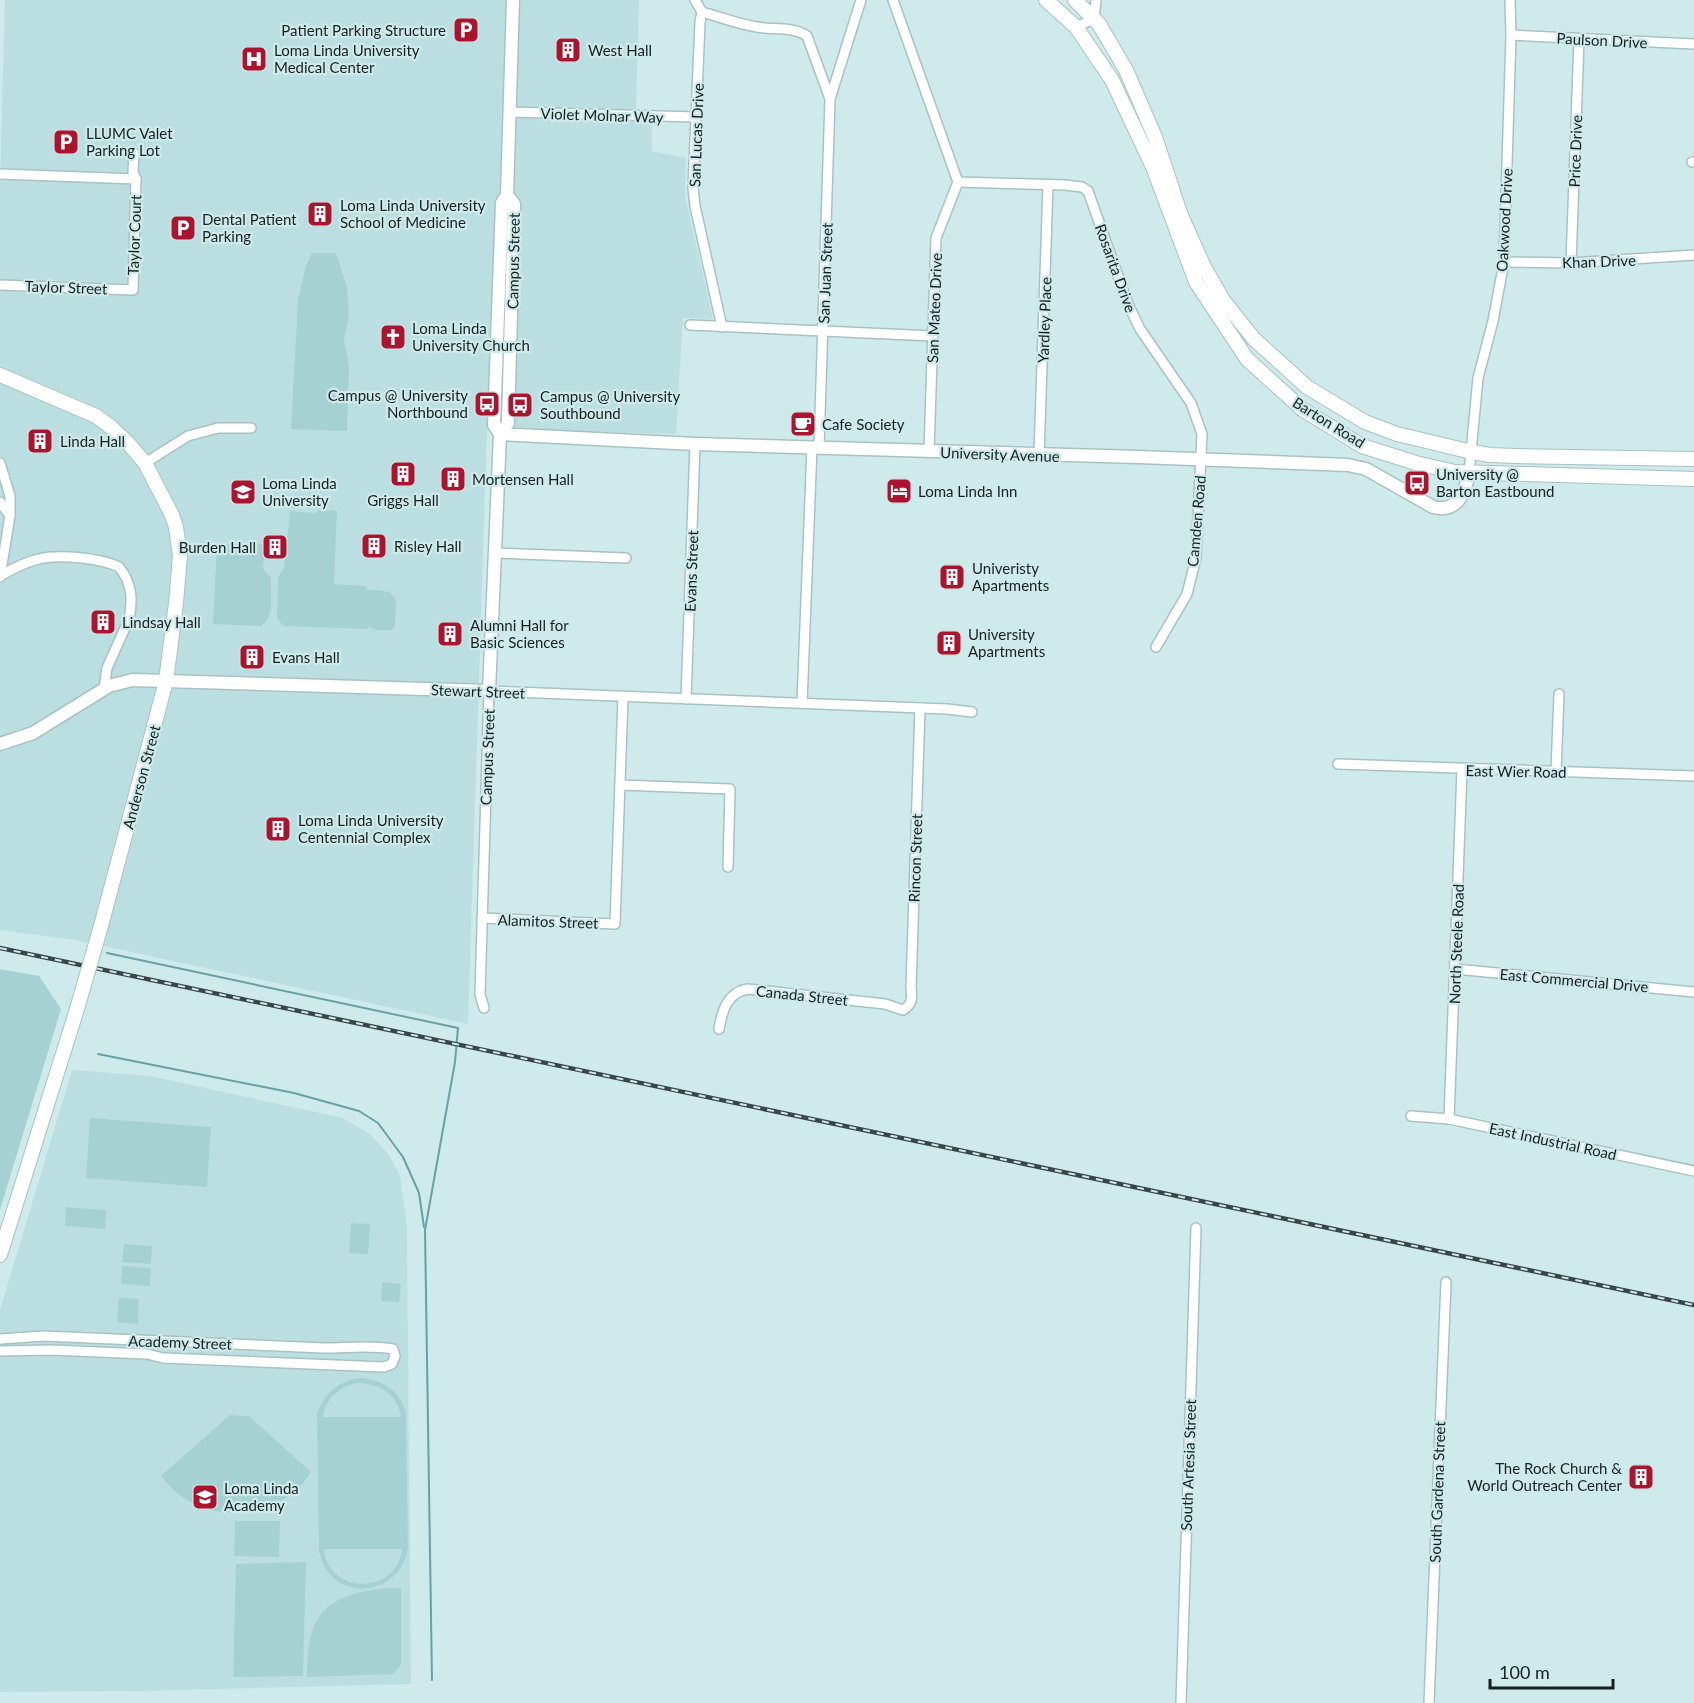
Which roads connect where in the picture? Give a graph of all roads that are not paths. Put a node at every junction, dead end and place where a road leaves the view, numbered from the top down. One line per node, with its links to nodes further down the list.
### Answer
1 (513, 0): 16 (street, Campus Street)
2 (695, 0): 9 (street)
3 (861, 0): 15 (street, San Juan Street)
4 (893, 0): 21 (street)
5 (1046, 0): 11 (main road, Barton Road)
6 (1075, 0): 10 (main road, Barton Road)
7 (1096, 0): 10 (street)
8 (1510, 0): 12 (street, Oakwood Drive)
9 (702, 12): 15 (street, San Juan Street); 17 (street, San Lucas Drive)
10 (1094, 19): 11 (street); 38 (main road, Barton Road)
11 (1076, 27): 44 (main road, Barton Road)
12 (1511, 35): 13 (street, Paulson Drive); 24 (street, Oakwood Drive)
13 (1579, 39): 14 (street, Paulson Drive); 25 (street, Price Drive)
14 (1694, 44)
15 (830, 99): 30 (street, San Juan Street)
16 (509, 112): 17 (street, Violet Molnar Way); 34 (street, Campus Street)
17 (696, 117): 29 (street, San Lucas Drive)
18 (134, 153): 20 (street, Taylor Court)
19 (0, 174): 20 (street)
20 (136, 179): 27 (street, Taylor Court)
21 (958, 182): 22 (street, Rosarita Drive); 31 (street, San Mateo Drive)
22 (1048, 185): 39 (street, Yardley Place); 40 (street, Rosarita Drive)
23 (1694, 255): 25 (street, Khan Drive)
24 (1504, 262): 25 (street, Khan Drive); 38 (street, Oakwood Drive)
25 (1571, 263)
26 (0, 285): 27 (street, Taylor Street)
27 (133, 290)
28 (690, 325): 29 (street)
29 (722, 327): 30 (street)
30 (823, 331): 31 (street); 36 (street, San Juan Street)
31 (933, 336): 37 (street, San Mateo Drive)
32 (0, 375): 43 (main road, Anderson Street)
33 (251, 428): 43 (street)
34 (500, 434): 35 (street, University Avenue); 48 (street, Campus Street)
35 (695, 444): 36 (street, University Avenue); 57 (street, Evans Street)
36 (815, 447): 37 (street, University Avenue); 58 (street, San Juan Street)
37 (929, 451): 39 (street, University Avenue)
38 (1472, 452): 41 (main road, Barton Road); 44 (street, Oakwood Drive)
39 (1039, 455): 40 (street, University Avenue)
40 (1201, 459): 44 (street, University Avenue); 51 (street, Camden Road)
41 (1694, 459)
42 (0, 463): 47 (street)
43 (145, 463): 52 (main road, Anderson Street)
44 (1468, 473): 45 (main road, Barton Road)
45 (1694, 479)
46 (0, 502): 47 (street)
47 (10, 516): 50 (street)
48 (495, 552): 49 (street); 54 (street, Campus Street)
49 (626, 558)
50 (0, 576): 53 (street)
51 (1156, 647)
52 (166, 681): 53 (street, Stewart Street); 54 (street, Stewart Street); 78 (main road, Anderson Street, bridge)
53 (104, 689): 61 (street, Stewart Street)
54 (489, 691): 56 (street, Stewart Street); 68 (street, Campus Street)
55 (1559, 693): 64 (street)
56 (623, 697): 57 (street, Stewart Street); 66 (street)
57 (686, 699): 58 (street, Stewart Street)
58 (802, 704): 59 (street, Stewart Street)
59 (920, 708): 60 (street, Stewart Street); 71 (street, Rincon Street)
60 (972, 712)
61 (0, 744)
62 (1338, 765): 63 (street, East Wier Road)
63 (1462, 770): 64 (street, East Wier Road); 69 (street, North Steele Road)
64 (1556, 772): 65 (street, East Wier Road)
65 (1694, 776)
66 (620, 785): 67 (street); 68 (street, Alamitos Street)
67 (728, 867)
68 (482, 918): 72 (street, Campus Street)
69 (1455, 969): 70 (street, East Commercial Drive); 75 (street, North Steele Road)
70 (1694, 992)
71 (909, 1007): 73 (street, Canada Street)
72 (484, 1008)
73 (719, 1029)
74 (1411, 1116): 75 (street, East Industrial Road)
75 (1449, 1119): 76 (street, East Industrial Road)
76 (1694, 1171)
77 (1196, 1228): 84 (street, South Artesia Street)
78 (0, 1255)
79 (1446, 1282): 85 (street, South Gardena Street)
80 (0, 1339): 81 (street, Academy Street)
81 (361, 1349): 83 (street, Academy Street); 83 (street, Academy Street)
82 (0, 1351): 83 (street, Academy Street)
83 (147, 1354)
84 (1181, 1703)
85 (1429, 1703)

